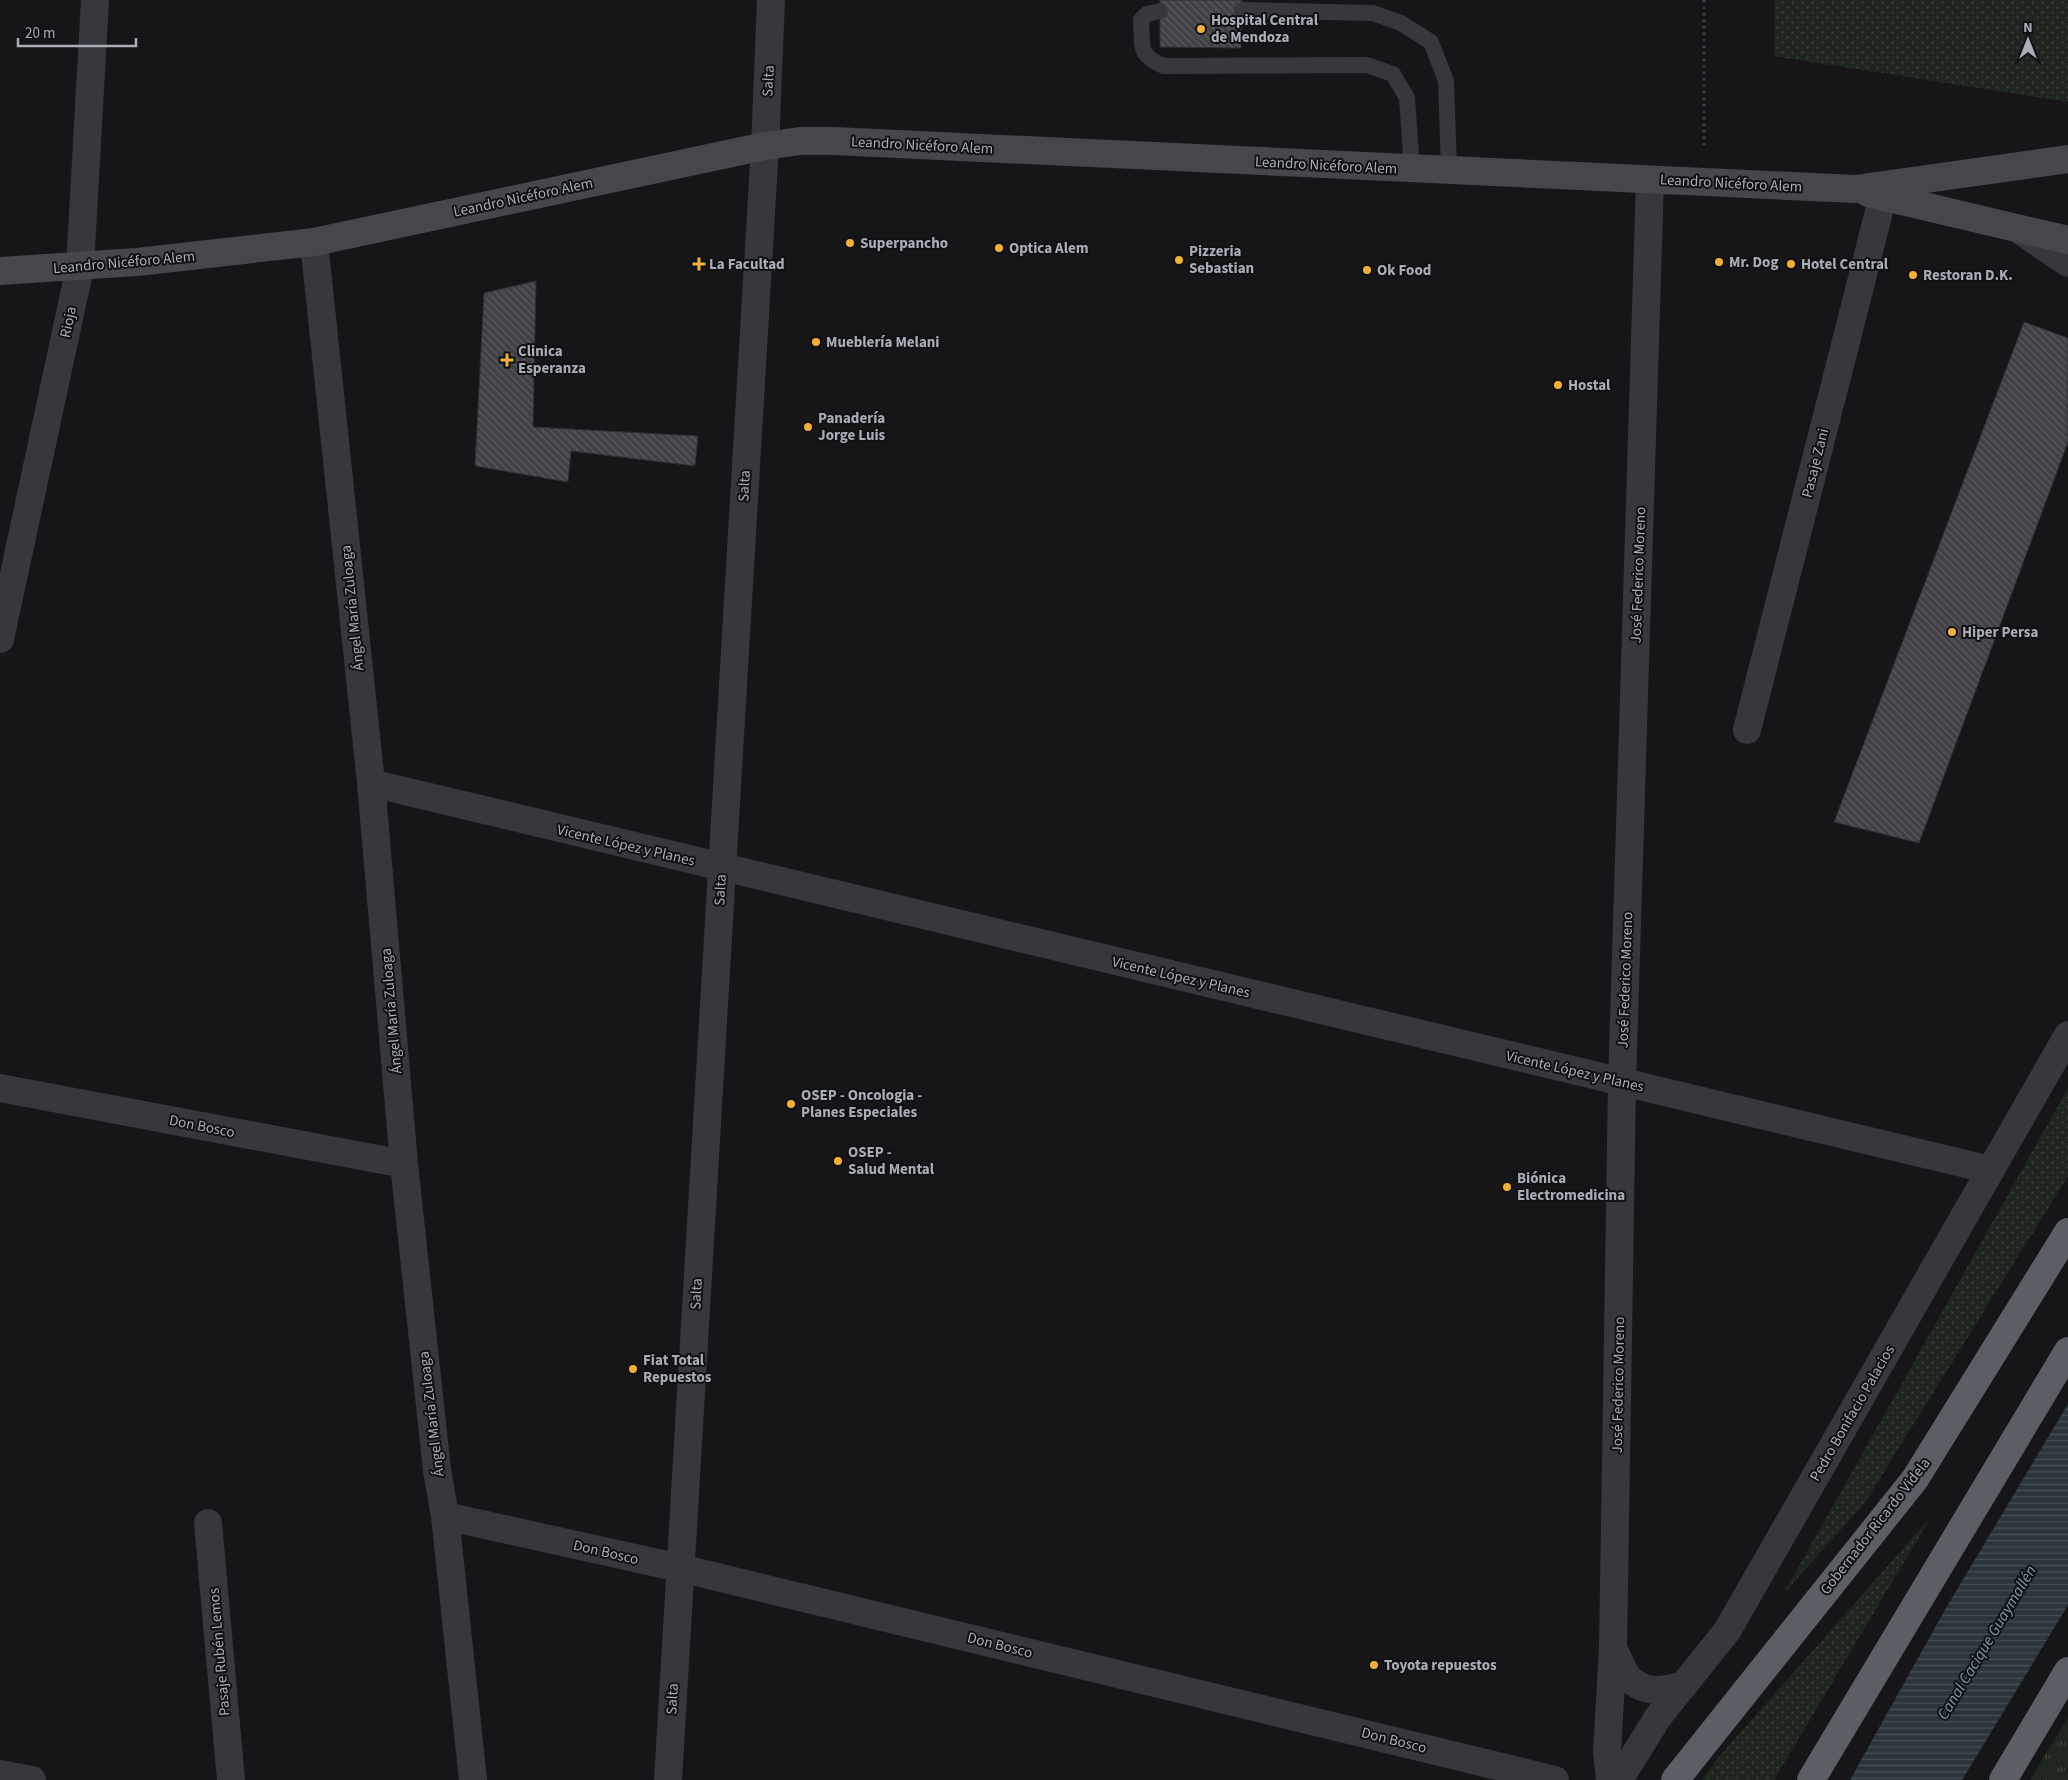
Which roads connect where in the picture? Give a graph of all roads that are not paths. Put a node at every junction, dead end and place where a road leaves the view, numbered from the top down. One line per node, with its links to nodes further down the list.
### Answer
1 (95, 0): 16 (street, Rioja)
2 (771, 0): 5 (street, Salta)
3 (1242, 10): 8 (lane)
4 (1160, 11): 7 (lane)
5 (764, 146): 7 (main road, Leandro Nicéforo Alem); 14 (main road, Leandro Nicéforo Alem); 21 (street, Salta)
6 (2068, 159): 10 (main road, Leandro Nicéforo Alem)
7 (1412, 169): 8 (main road, Leandro Nicéforo Alem)
8 (1449, 170): 9 (main road, Leandro Nicéforo Alem)
9 (1650, 180): 10 (main road, Leandro Nicéforo Alem); 23 (street, José Federico Moreno)
10 (1855, 189): 11 (main road, Leandro Nicéforo Alem)
11 (1883, 196): 12 (main road, Leandro Nicéforo Alem); 19 (street, Pasaje Zani)
12 (2014, 227): 13 (main road, Leandro Nicéforo Alem); 15 (street, Leandro Nicéforo Alem)
13 (2068, 240)
14 (314, 242): 16 (main road, Leandro Nicéforo Alem); 20 (street, Ángel María Zuloaga)
15 (2068, 263)
16 (80, 267): 17 (main road, Leandro Nicéforo Alem); 18 (street, Rioja)
17 (0, 271)
18 (0, 639)
19 (1746, 730)
20 (371, 784): 21 (street, Vicente López y Planes); 25 (street, Ángel María Zuloaga)
21 (722, 867): 23 (street, Vicente López y Planes); 31 (street, Salta)
22 (2068, 1035): 26 (street, Pedro Bonifacio Palacios)
23 (1622, 1083): 26 (street, Vicente López y Planes); 32 (street, José Federico Moreno)
24 (0, 1088): 25 (street, Don Bosco)
25 (404, 1164): 29 (street, Ángel María Zuloaga)
26 (1991, 1170): 34 (street, Pedro Bonifacio Palacios)
27 (2068, 1232): 43 (highway, Gobernador Ricardo Videla)
28 (2068, 1351): 44 (highway)
29 (445, 1516): 31 (street, Don Bosco); 38 (street, Ángel María Zuloaga)
30 (208, 1523): 37 (street, Pasaje Rubén Lemos)
31 (680, 1568): 39 (street, Salta); 40 (street, Don Bosco)
32 (1613, 1649): 34 (street); 41 (street, José Federico Moreno)
33 (2068, 1671): 45 (highway)
34 (1684, 1685): 42 (street, Pedro Bonifacio Palacios)
35 (0, 1774): 36 (street)
36 (32, 1780)
37 (230, 1780)
38 (472, 1780)
39 (668, 1780)
40 (1554, 1780)
41 (1610, 1780)
42 (1619, 1780)
43 (1675, 1780)
44 (1812, 1780)
45 (2003, 1780)

